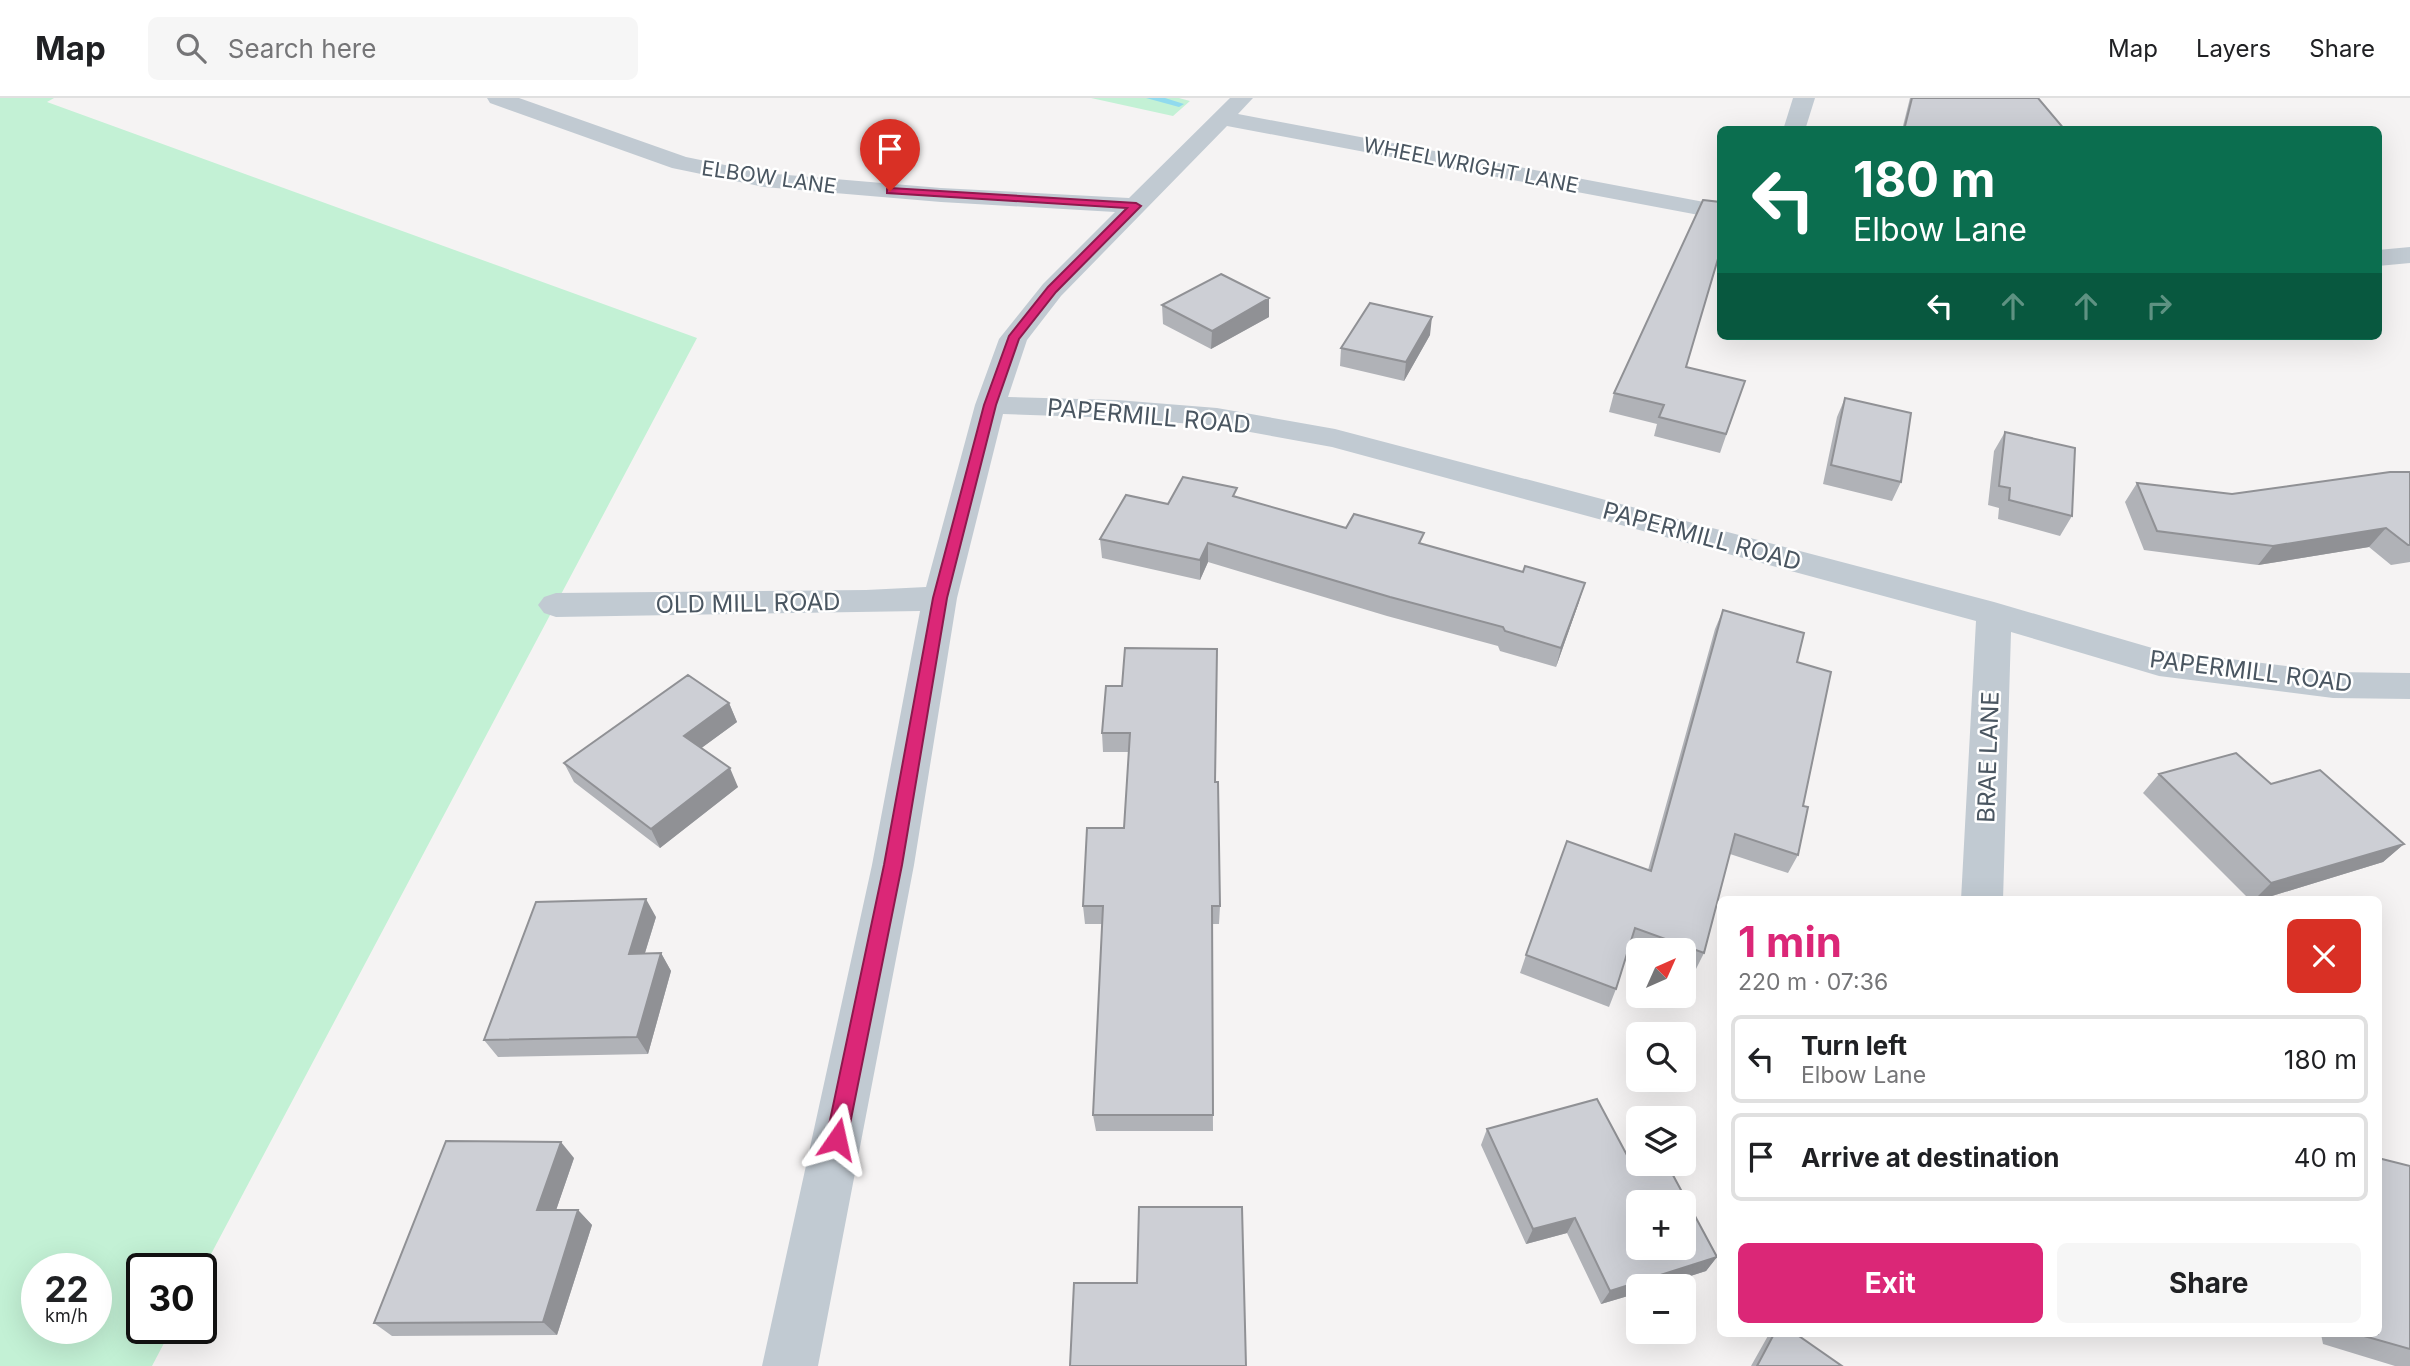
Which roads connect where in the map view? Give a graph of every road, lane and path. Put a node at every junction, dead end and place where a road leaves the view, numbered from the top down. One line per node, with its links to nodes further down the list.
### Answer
1 (498, 98): 5 (street, ELBOW LANE)
2 (1804, 98): 4 (street)
3 (1232, 108): 5 (street); 6 (street, WHEELWRIGHT LANE)
4 (1795, 126)
5 (1136, 206): 9 (street)
6 (1717, 211)
7 (2410, 255): 8 (street)
8 (2382, 258)
9 (990, 405): 10 (street); 12 (street, PAPERMILL ROAD)
10 (940, 598): 11 (street, OLD MILL ROAD); 15 (street)
11 (556, 605)
12 (1994, 614): 13 (street, PAPERMILL ROAD); 14 (street, BRAE LANE)
13 (2410, 686)
14 (1982, 896)
15 (790, 1366)

